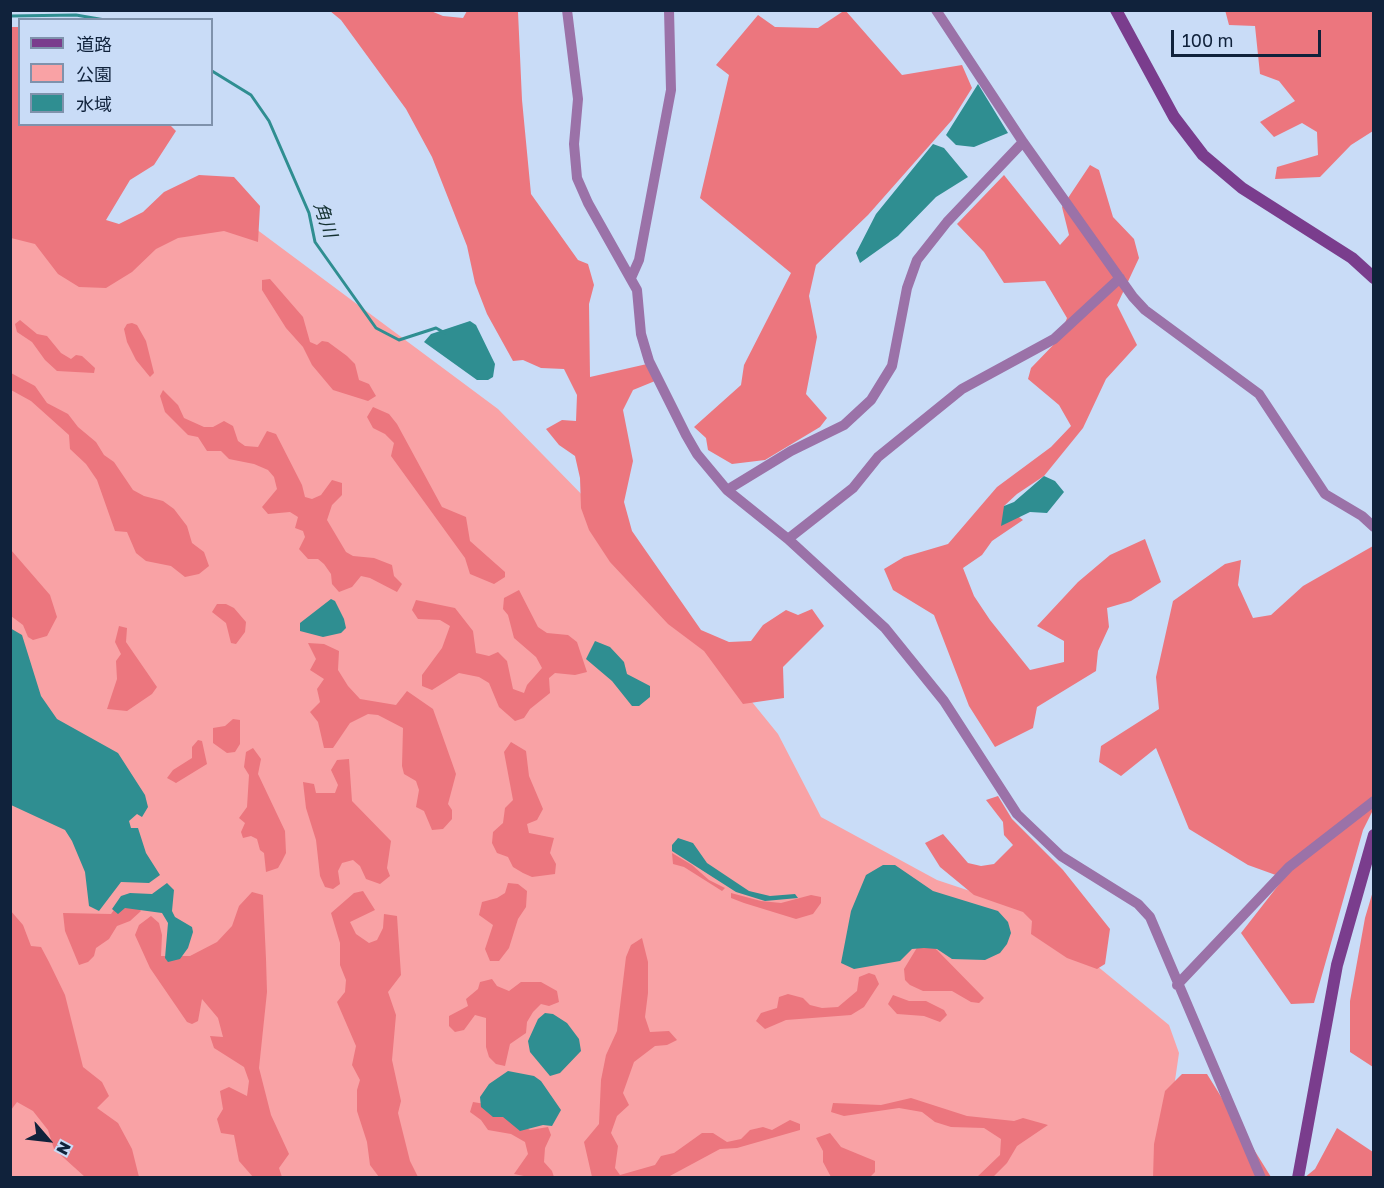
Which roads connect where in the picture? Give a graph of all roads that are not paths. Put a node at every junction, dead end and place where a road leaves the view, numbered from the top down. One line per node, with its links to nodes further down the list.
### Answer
1 (567, 10): 6 (street)
2 (669, 10): 6 (street)
3 (936, 10): 5 (street)
4 (1116, 10): 8 (street)
5 (1023, 142): 7 (street); 9 (street)
6 (632, 278): 9 (street)
7 (1120, 278): 10 (street); 11 (street)
8 (1374, 278)
9 (727, 490): 11 (street)
10 (1374, 527)
11 (788, 539): 14 (street)
12 (1374, 801): 14 (street)
13 (1374, 835): 16 (street)
14 (1178, 984): 15 (street)
15 (1261, 1178)
16 (1298, 1178)

